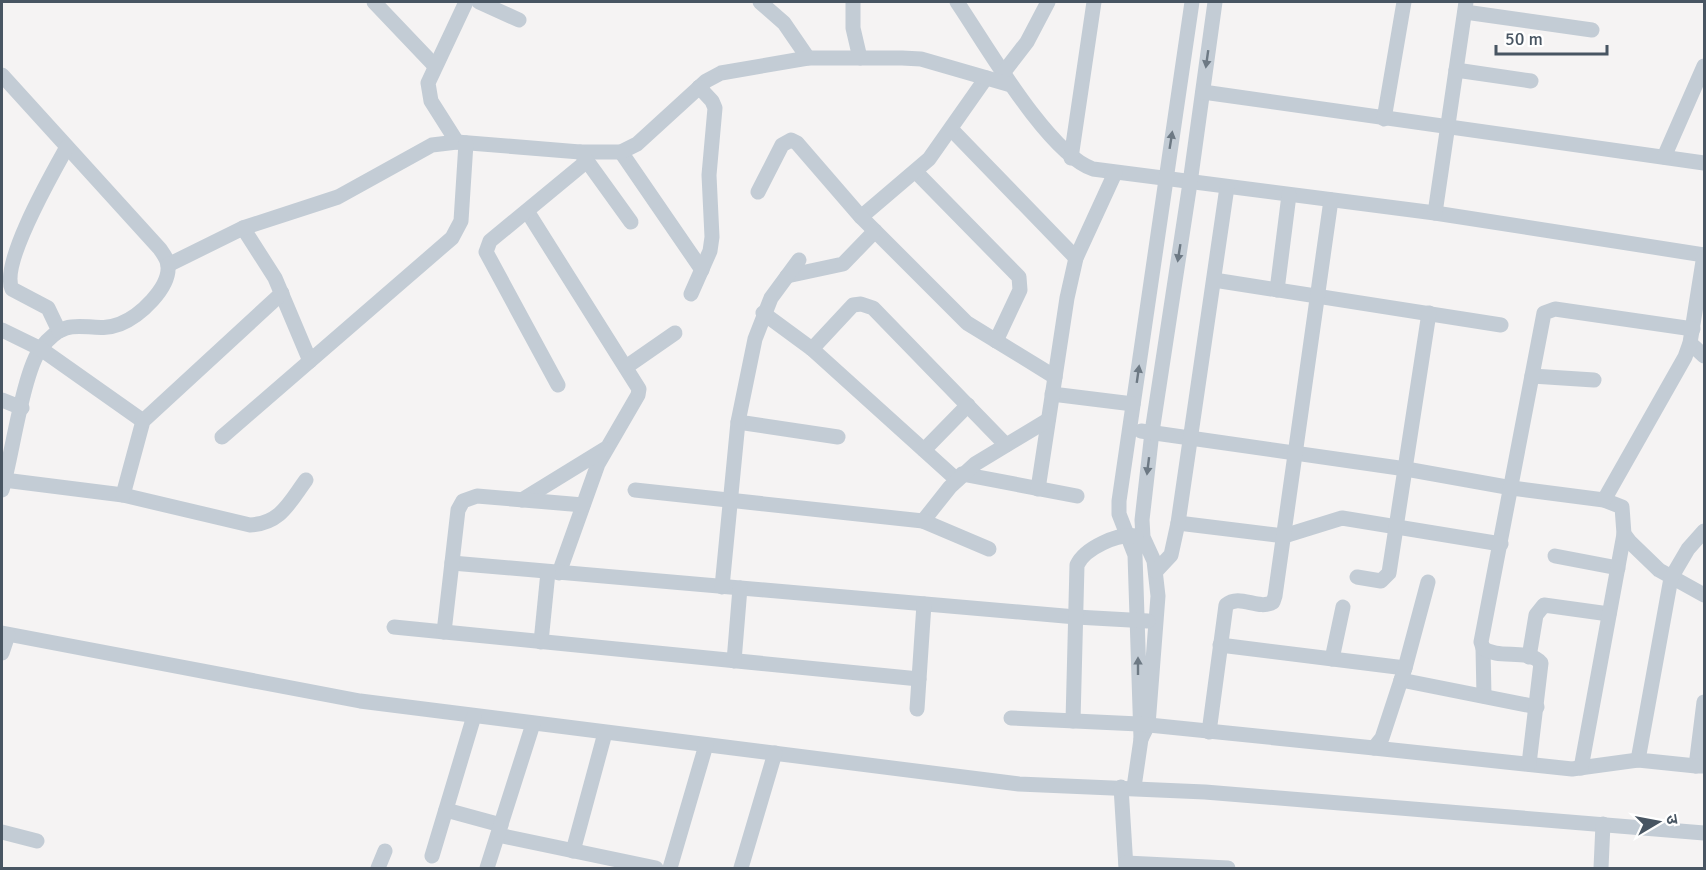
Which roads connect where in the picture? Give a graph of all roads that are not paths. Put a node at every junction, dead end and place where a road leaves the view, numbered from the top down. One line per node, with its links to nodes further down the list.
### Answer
1 (374, 2): 17 (street)
2 (466, 2): 17 (street)
3 (479, 2): 13 (street)
4 (760, 2): 15 (street)
5 (853, 2): 16 (street)
6 (1048, 2): 22 (street)
7 (1094, 2): 35 (street)
8 (1192, 2): 26 (street)
9 (1215, 2): 25 (street, one-way to 25)
10 (1404, 2): 28 (street)
11 (964, 5): 22 (street)
12 (1466, 7): 14 (street); 19 (street)
13 (519, 20)
14 (1592, 30)
15 (808, 58): 16 (street); 24 (street)
16 (861, 58): 21 (street)
17 (434, 66): 31 (street)
18 (1704, 66): 36 (street)
19 (1456, 70): 23 (street); 29 (street)
20 (2, 77): 32 (street)
21 (987, 78): 22 (street); 30 (street)
22 (1007, 79): 35 (street)
23 (1531, 81)
24 (699, 87): 33 (street); 57 (street)
25 (1203, 92): 27 (street); 28 (street)
26 (1176, 112): 27 (street); 40 (street, one-way to 26)
27 (1199, 116): 41 (street)
28 (1383, 119): 29 (street)
29 (1447, 128): 36 (street); 47 (street)
30 (951, 129): 38 (street); 54 (street)
31 (462, 143): 34 (street); 50 (street); 75 (street)
32 (67, 147): 52 (street); 56 (street)
33 (621, 152): 34 (street); 57 (street)
34 (583, 157): 46 (street); 49 (street)
35 (1071, 158): 39 (street)
36 (1664, 158): 37 (street)
37 (1704, 163)
38 (916, 172): 48 (street); 71 (street)
39 (1115, 173): 40 (street); 54 (street)
40 (1165, 180): 41 (street); 83 (street, one-way to 40)
41 (1190, 183): 42 (street); 90 (street, one-way to 90)
42 (1227, 188): 44 (street); 59 (street)
43 (758, 192): 48 (street)
44 (1289, 195): 45 (street); 60 (street)
45 (1331, 200): 47 (street); 63 (street)
46 (527, 211): 76 (street); 80 (street)
47 (1435, 213): 53 (street)
48 (861, 217): 51 (street)
49 (631, 222)
50 (243, 228): 56 (street); 61 (street)
51 (875, 231): 58 (street); 71 (street)
52 (7, 244): 68 (street)
53 (1704, 255): 70 (street)
54 (1076, 258): 78 (street)
55 (799, 260): 58 (street)
56 (168, 265): 68 (street)
57 (702, 270): 62 (street)
58 (787, 276): 64 (street)
59 (1214, 280): 60 (street); 93 (street)
60 (1277, 290): 63 (street)
61 (282, 293): 75 (street); 87 (street)
62 (691, 294)
63 (1318, 296): 65 (street); 98 (street)
64 (763, 312): 73 (street); 88 (street)
65 (1429, 313): 66 (street); 99 (street)
66 (1501, 324)
67 (2, 330): 72 (street)
68 (59, 331): 72 (street)
69 (675, 333): 76 (street)
70 (1691, 336): 74 (street); 77 (street); 110 (street)
71 (996, 341): 78 (street)
72 (40, 348): 85 (street); 87 (street)
73 (812, 349): 84 (street); 96 (street)
74 (1704, 356)
75 (310, 361): 91 (street)
76 (626, 367): 95 (street)
77 (1532, 376): 79 (street); 103 (street)
78 (1055, 377): 81 (street)
79 (1594, 380)
80 (558, 385)
81 (1052, 394): 83 (street); 86 (street)
82 (2, 400): 85 (street)
83 (1133, 404): 89 (street)
84 (968, 405): 94 (street); 96 (street)
85 (22, 408): 97 (street)
86 (1048, 420): 94 (street); 104 (street)
87 (143, 422): 106 (street)
88 (738, 422): 92 (street); 109 (street)
89 (1130, 430): 90 (street); 116 (street)
90 (1152, 432): 93 (street); 119 (street, one-way to 119)
91 (222, 437)
92 (838, 437)
93 (1191, 438): 98 (street); 113 (street)
94 (1006, 445): 100 (street)
95 (605, 449): 108 (street); 111 (street)
96 (924, 450): 100 (street)
97 (6, 452): 102 (street)
98 (1296, 453): 99 (street); 118 (street)
99 (1406, 469): 103 (street); 114 (street)
100 (960, 477): 104 (street); 112 (street)
101 (306, 480): 106 (street)
102 (3, 485): 106 (street)
103 (1512, 488): 110 (street); 120 (street)
104 (1038, 489): 107 (street)
105 (635, 490): 109 (street)
106 (123, 495)
107 (1077, 496)
108 (522, 500): 111 (street); 123 (street)
109 (730, 500): 112 (street); 130 (street)
110 (1604, 500): 117 (street)
111 (583, 505): 126 (street)
112 (923, 520): 121 (street)
113 (1178, 523): 118 (street); 125 (street)
114 (1397, 526): 118 (street); 120 (street); 127 (street)
115 (1704, 531): 128 (street)
116 (1127, 534): 119 (street); 136 (street); 137 (street)
117 (1624, 534): 124 (street); 128 (street)
118 (1284, 536): 143 (street)
119 (1143, 537): 125 (street)
120 (1501, 544): 144 (street)
121 (989, 549)
122 (1556, 556): 124 (street)
123 (452, 563): 126 (street); 140 (street)
124 (1618, 567): 135 (street)
125 (1156, 571): 138 (street)
126 (554, 573): 130 (street); 142 (street)
127 (1357, 577)
128 (1671, 578): 132 (street); 165 (street)
129 (1428, 582): 149 (street)
130 (722, 587): 131 (street)
131 (740, 588): 133 (street); 148 (street)
132 (1704, 595)
133 (924, 604): 136 (street); 150 (street)
134 (1343, 607): 147 (street)
135 (1609, 614): 146 (street); 168 (street)
136 (1076, 617): 137 (street); 157 (street)
137 (1139, 620): 138 (street); 159 (street, one-way to 137)
138 (1157, 621): 159 (street)
139 (394, 627): 140 (street)
140 (444, 632): 142 (street)
141 (5, 634): 145 (street); 155 (street)
142 (541, 642): 148 (street)
143 (1220, 645): 147 (street); 160 (street)
144 (1483, 648): 146 (street); 151 (street)
145 (2, 653)
146 (1529, 657): 153 (street)
147 (1332, 659): 149 (street)
148 (734, 661): 150 (street)
149 (1403, 674): 151 (street); 163 (street)
150 (919, 679): 154 (street)
151 (1484, 696): 153 (street)
152 (1704, 702): 167 (street)
153 (1537, 707): 166 (street)
154 (917, 709)
155 (474, 716): 158 (street); 170 (street)
156 (1011, 718): 157 (street)
157 (1072, 721): 159 (street)
158 (533, 724): 161 (street); 172 (street)
159 (1143, 729): 160 (street); 169 (street)
160 (1209, 732): 163 (street)
161 (605, 733): 162 (street); 177 (street)
162 (706, 745): 164 (street); 184 (street)
163 (1374, 747): 166 (street)
164 (775, 753): 169 (street); 185 (street)
165 (1638, 760): 167 (street); 168 (street)
166 (1529, 764): 168 (street)
167 (1700, 766)
168 (1581, 768)
169 (1128, 787): 171 (street); 179 (street)
170 (446, 810): 172 (street); 178 (street)
171 (1603, 824): 174 (street); 187 (street)
172 (499, 830): 177 (street); 181 (street)
173 (2, 832): 175 (street)
174 (1704, 833)
175 (37, 841)
176 (385, 851): 180 (street)
177 (578, 852): 182 (street); 183 (street)
178 (432, 856)
179 (1126, 866): 186 (street)
180 (378, 868)
181 (487, 868)
182 (578, 868)
183 (656, 868)
184 (670, 868)
185 (741, 868)
186 (1228, 868)
187 (1600, 868)

